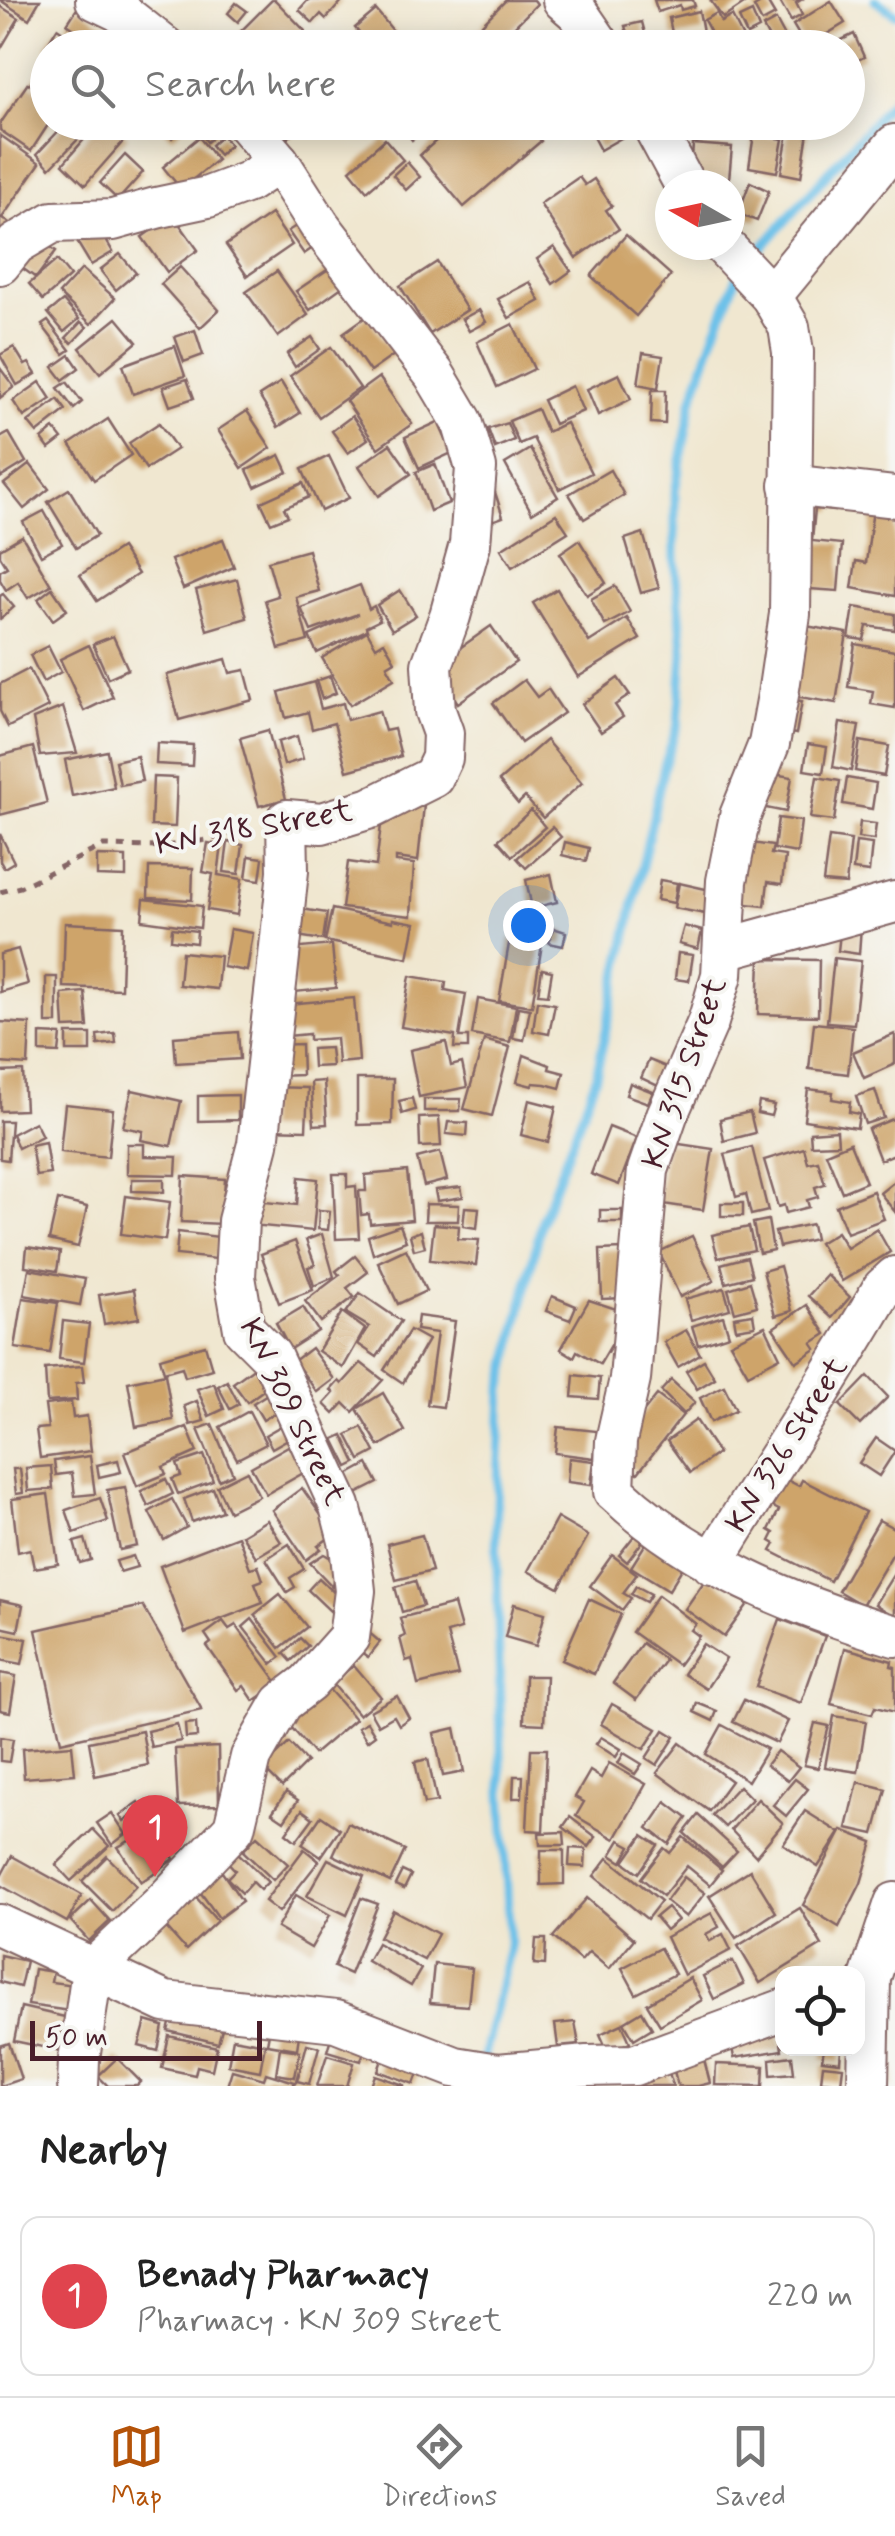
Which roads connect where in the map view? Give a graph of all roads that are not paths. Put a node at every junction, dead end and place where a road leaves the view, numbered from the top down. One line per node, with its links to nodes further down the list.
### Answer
1 (96, 0): 3 (street)
2 (563, 0): 4 (street)
3 (143, 30)
4 (590, 30)
5 (260, 140): 8 (street, KN 318 Street)
6 (660, 140): 9 (street)
7 (895, 145): 12 (street)
8 (279, 162): 11 (street); 15 (street, KN 318 Street)
9 (676, 170)
10 (737, 260): 12 (street, KN 315 Street)
11 (0, 264)
12 (772, 296): 13 (street, KN 315 Street)
13 (790, 485): 14 (street); 17 (street, KN 315 Street)
14 (895, 497)
15 (287, 820): 23 (street, KN 309 Street)
16 (895, 902): 17 (street)
17 (725, 948): 19 (street, KN 315 Street)
18 (895, 1277): 19 (street, KN 326 Street)
19 (712, 1564): 20 (street, KN 315 Street)
20 (895, 1636)
21 (895, 1903): 24 (street)
22 (0, 1925): 23 (street)
23 (92, 1970): 26 (street); 27 (street)
24 (874, 1977): 28 (street)
25 (775, 2013): 26 (street)
26 (590, 2076)
27 (78, 2086)
28 (868, 2086)

